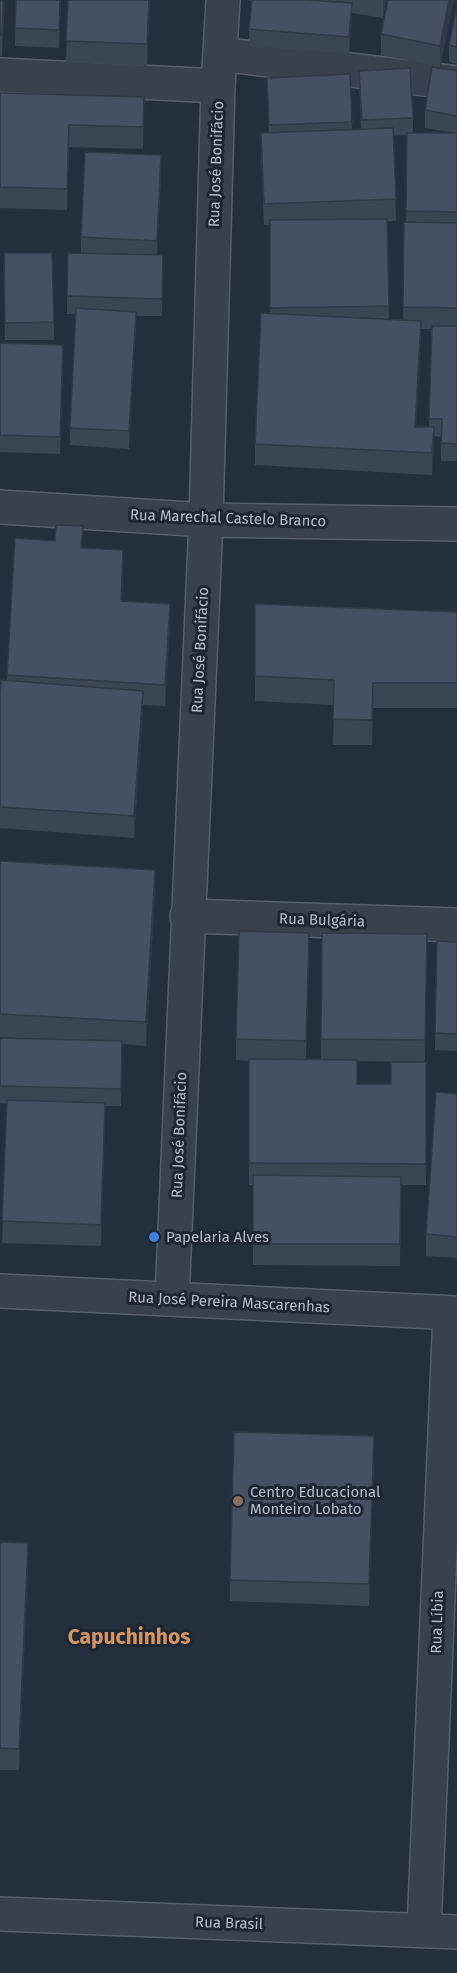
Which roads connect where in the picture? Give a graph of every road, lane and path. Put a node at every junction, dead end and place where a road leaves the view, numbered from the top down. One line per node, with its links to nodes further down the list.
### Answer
1 (222, 0): 2 (street, Rua José Bonifácio)
2 (219, 70): 3 (street); 4 (street); 6 (street, Rua José Bonifácio)
3 (0, 75)
4 (457, 83)
5 (0, 507): 6 (street, Rua Marechal Castelo Branco)
6 (206, 520): 7 (street, Rua Marechal Castelo Branco); 8 (street, Rua José Bonifácio)
7 (457, 524)
8 (187, 916): 9 (street, Rua Bulgária); 11 (street, Rua José Bonifácio)
9 (457, 925)
10 (0, 1292): 11 (street, Rua José Pereira Mascarenhas)
11 (172, 1299): 12 (street, Rua José Pereira Mascarenhas)
12 (454, 1313): 14 (street, Rua Líbia)
13 (0, 1914): 14 (street, Rua Brasil)
14 (424, 1930): 15 (street, Rua Brasil)
15 (457, 1932)

